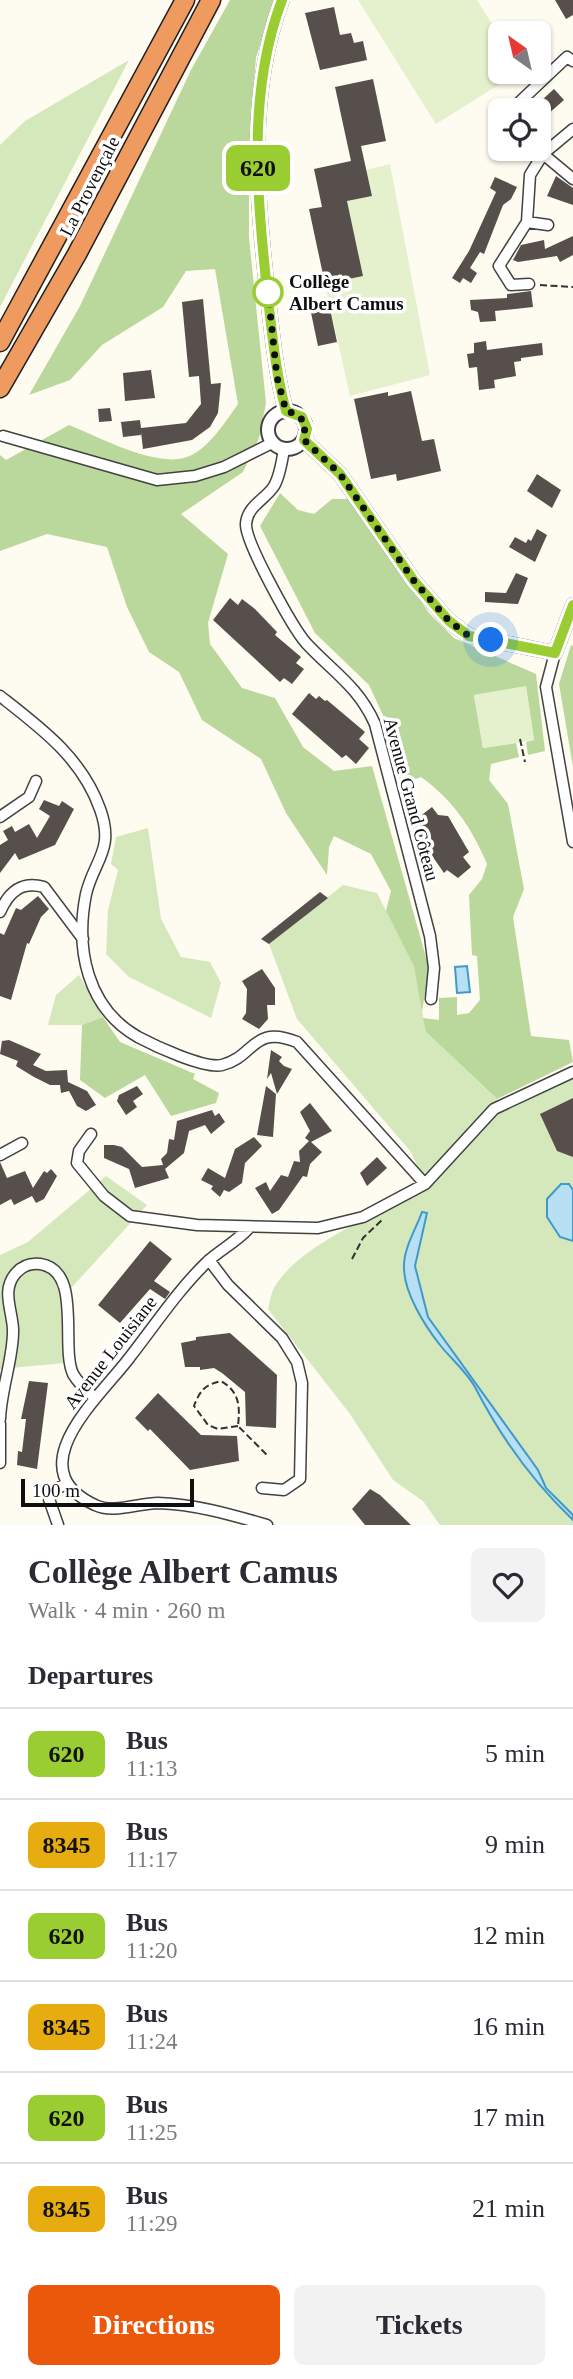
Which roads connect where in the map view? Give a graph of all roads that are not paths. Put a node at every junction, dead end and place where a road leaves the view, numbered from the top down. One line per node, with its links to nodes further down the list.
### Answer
1 (185, 0): 14 (highway, La Provençale)
2 (211, 0): 15 (highway, La Provençale)
3 (282, 0): 16 (street)
4 (573, 61): 5 (street)
5 (524, 98)
6 (573, 129): 7 (street)
7 (551, 148)
8 (539, 161): 11 (street)
9 (550, 161): 10 (street)
10 (573, 179)
11 (527, 222): 12 (street); 13 (street)
12 (548, 225)
13 (529, 284)
14 (0, 342)
15 (0, 388)
16 (286, 411): 18 (street); 19 (street)
17 (3, 436): 19 (street)
18 (304, 440): 20 (street); 22 (street)
19 (272, 443): 20 (street)
20 (284, 449): 29 (street, Avenue Grand Côteau)
21 (573, 605): 22 (street)
22 (555, 653): 26 (street)
23 (0, 696): 28 (street)
24 (36, 781): 25 (street)
25 (0, 817)
26 (573, 842)
27 (0, 912): 28 (street)
28 (83, 939): 34 (street)
29 (432, 999)
30 (573, 1072): 34 (street)
31 (91, 1133): 35 (street)
32 (22, 1143): 33 (street)
33 (0, 1155)
34 (425, 1184): 35 (street)
35 (248, 1228): 36 (street, Avenue Louisiane)
36 (209, 1260): 37 (street, Avenue Louisiane); 41 (street)
37 (94, 1398): 38 (street); 40 (street, Avenue Louisiane)
38 (0, 1422): 39 (street)
39 (0, 1462)
40 (66, 1484): 42 (street); 43 (street)
41 (262, 1488)
42 (58, 1525)
43 (267, 1525)

